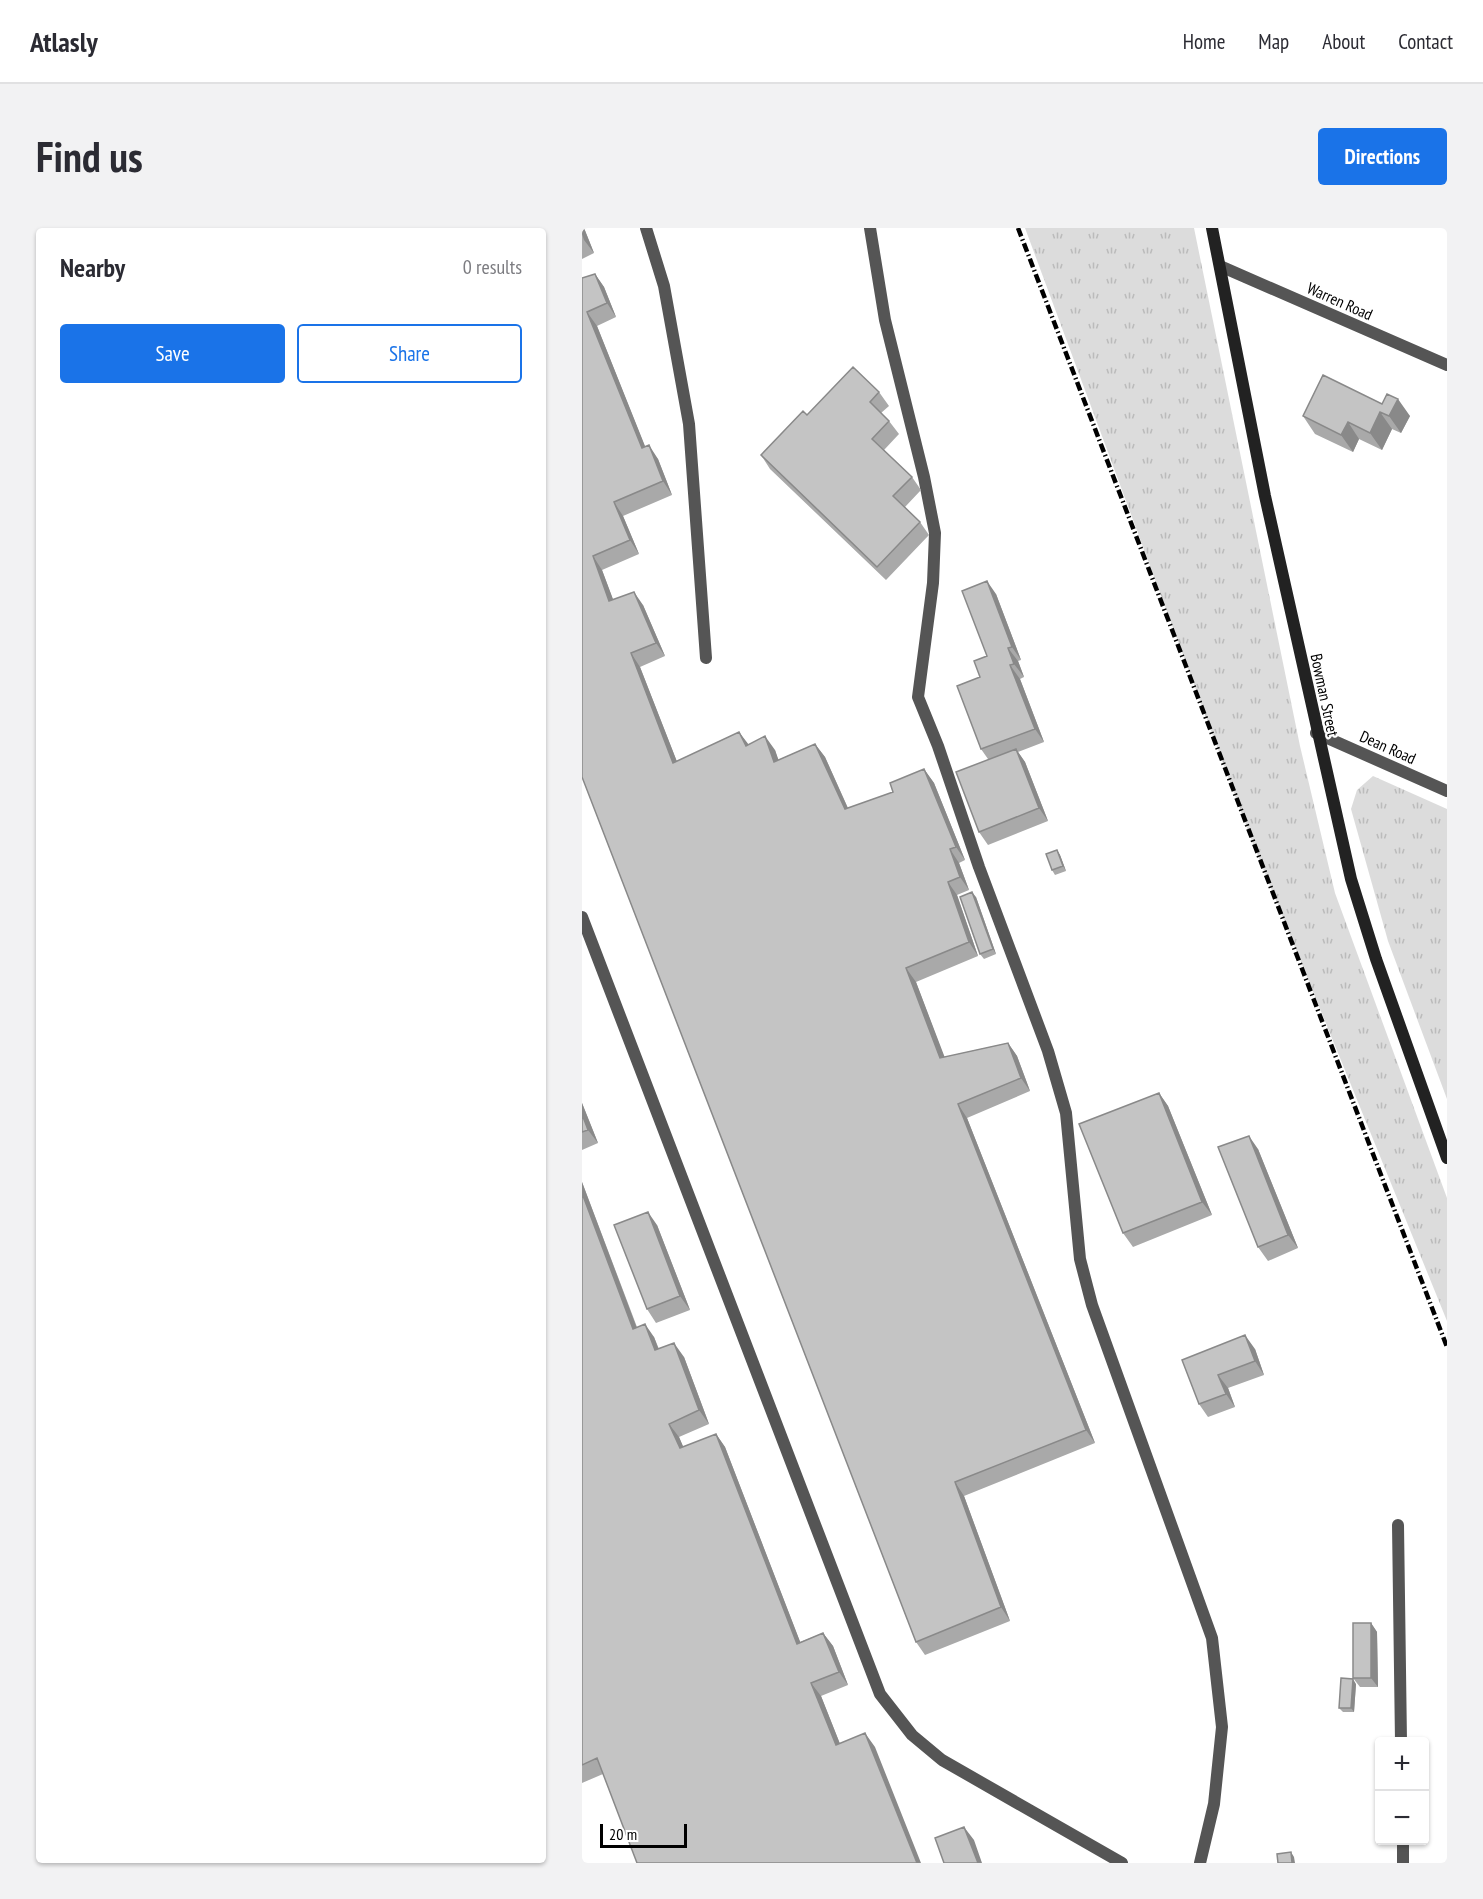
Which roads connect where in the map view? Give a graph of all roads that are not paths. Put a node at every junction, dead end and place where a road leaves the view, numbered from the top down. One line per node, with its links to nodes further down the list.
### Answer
1 (646, 228): 6 (street)
2 (870, 228): 15 (street)
3 (1212, 228): 4 (street, Bowman Street)
4 (1220, 266): 5 (street, Warren Road); 7 (street, Bowman Street)
5 (1447, 365)
6 (706, 658)
7 (1316, 733): 8 (street, Dean Road); 10 (street, Bowman Street)
8 (1447, 791)
9 (582, 917): 14 (street)
10 (1447, 1158)
11 (1398, 1525): 12 (street)
12 (1401, 1737)
13 (1402, 1845): 16 (street)
14 (1122, 1863)
15 (1200, 1863)
16 (1403, 1863)

